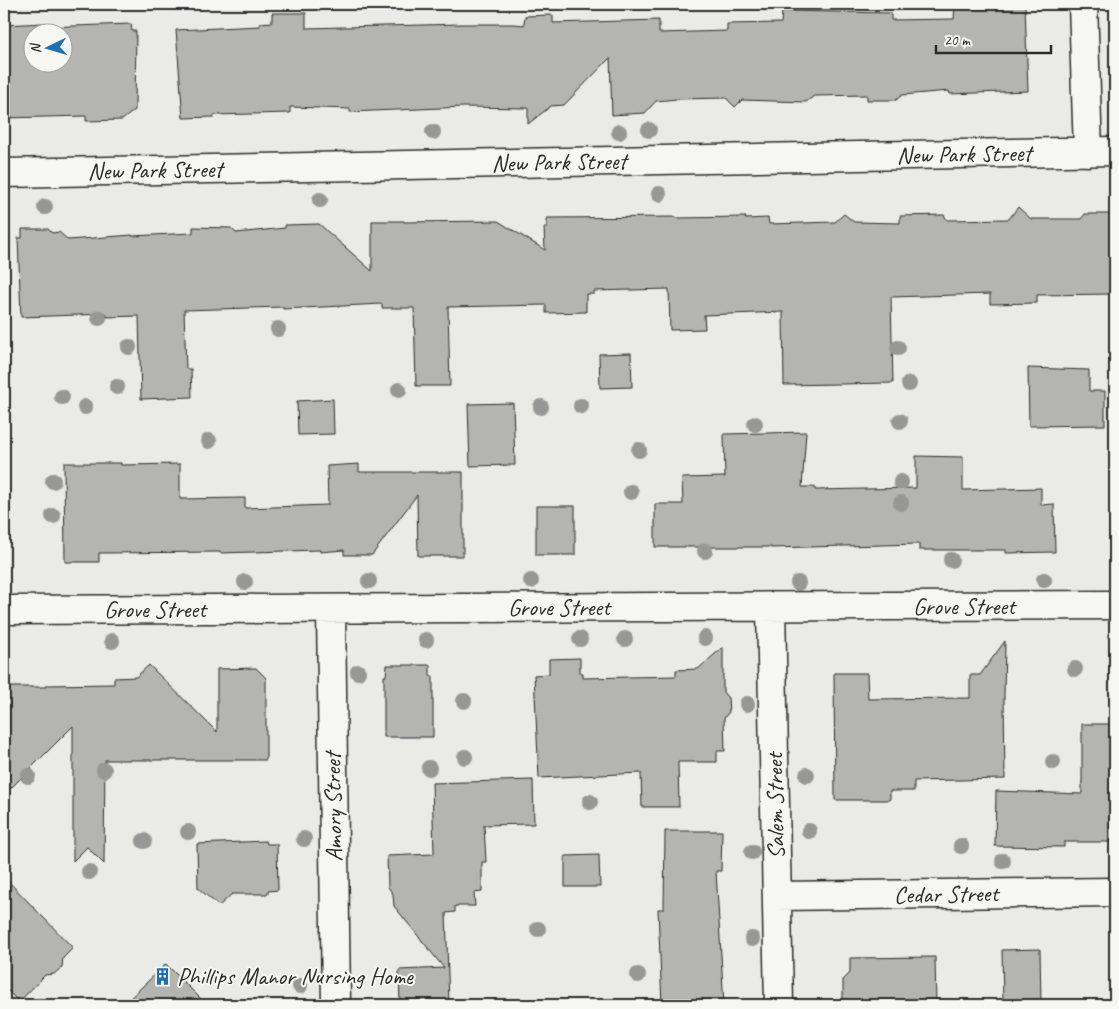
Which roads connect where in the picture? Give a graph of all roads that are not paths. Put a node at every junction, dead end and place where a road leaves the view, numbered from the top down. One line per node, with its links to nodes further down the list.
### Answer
1 (1083, 4): 3 (street)
2 (1115, 151): 3 (street, New Park Street)
3 (1088, 152): 4 (street, New Park Street)
4 (4, 174)
5 (1115, 605): 6 (street, Grove Street)
6 (771, 607): 7 (street, Grove Street); 10 (street, Salem Street)
7 (331, 608): 8 (street, Grove Street); 11 (street, Amory Street)
8 (4, 610)
9 (1115, 892): 10 (street, Cedar Street)
10 (777, 896): 12 (street, Salem Street)
11 (336, 1005)
12 (779, 1005)

